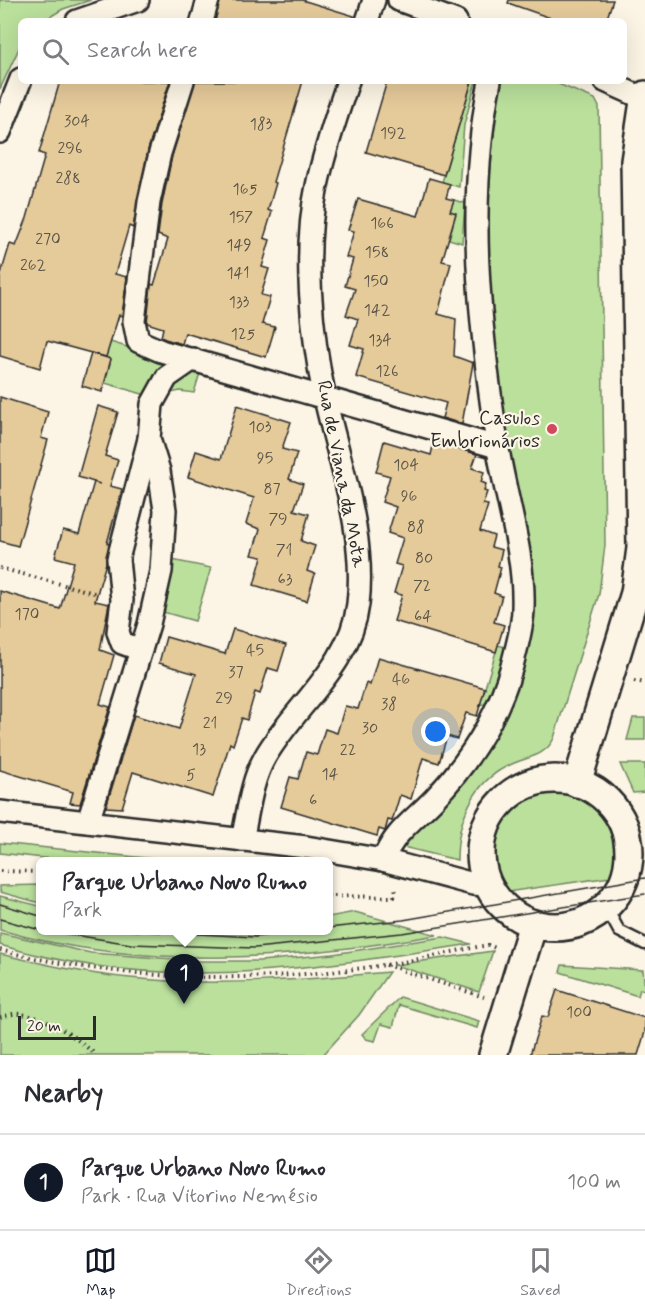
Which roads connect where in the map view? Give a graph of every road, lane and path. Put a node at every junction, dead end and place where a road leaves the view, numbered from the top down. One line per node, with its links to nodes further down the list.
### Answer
1 (138, 0): 5 (street)
2 (208, 0): 6 (street)
3 (374, 0): 7 (street)
4 (399, 0): 8 (street)
5 (86, 18)
6 (203, 18)
7 (368, 18)
8 (448, 18)
9 (19, 84): 15 (street)
10 (182, 84): 16 (street)
11 (347, 84): 17 (street, Rua de Viana da Mota)
12 (490, 84): 19 (street)
13 (612, 84): 14 (street)
14 (645, 97): 25 (street)
15 (0, 132)
16 (193, 359): 17 (street); 18 (street)
17 (325, 396): 19 (street); 28 (street, Rua de Viana da Mota)
18 (149, 439): 21 (street); 22 (street)
19 (498, 447): 29 (street)
20 (0, 568): 21 (path)
21 (122, 600): 22 (street)
22 (141, 650): 27 (street)
23 (633, 681): 24 (path)
24 (645, 683)
25 (577, 783): 32 (street); 35 (street)
26 (0, 812): 27 (street)
27 (88, 822): 28 (street)
28 (242, 840): 29 (street)
29 (382, 860): 32 (street)
30 (0, 871): 31 (path)
31 (36, 872)
32 (488, 885): 36 (street)
33 (396, 888): 34 (path)
34 (333, 896)
35 (606, 907): 36 (street); 37 (lane)
36 (533, 924): 39 (street)
37 (645, 944)
38 (0, 950): 40 (path)
39 (522, 957): 40 (path); 44 (street)
40 (385, 965): 41 (path)
41 (486, 998)
42 (0, 1017): 43 (path)
43 (96, 1055)
44 (493, 1055)

